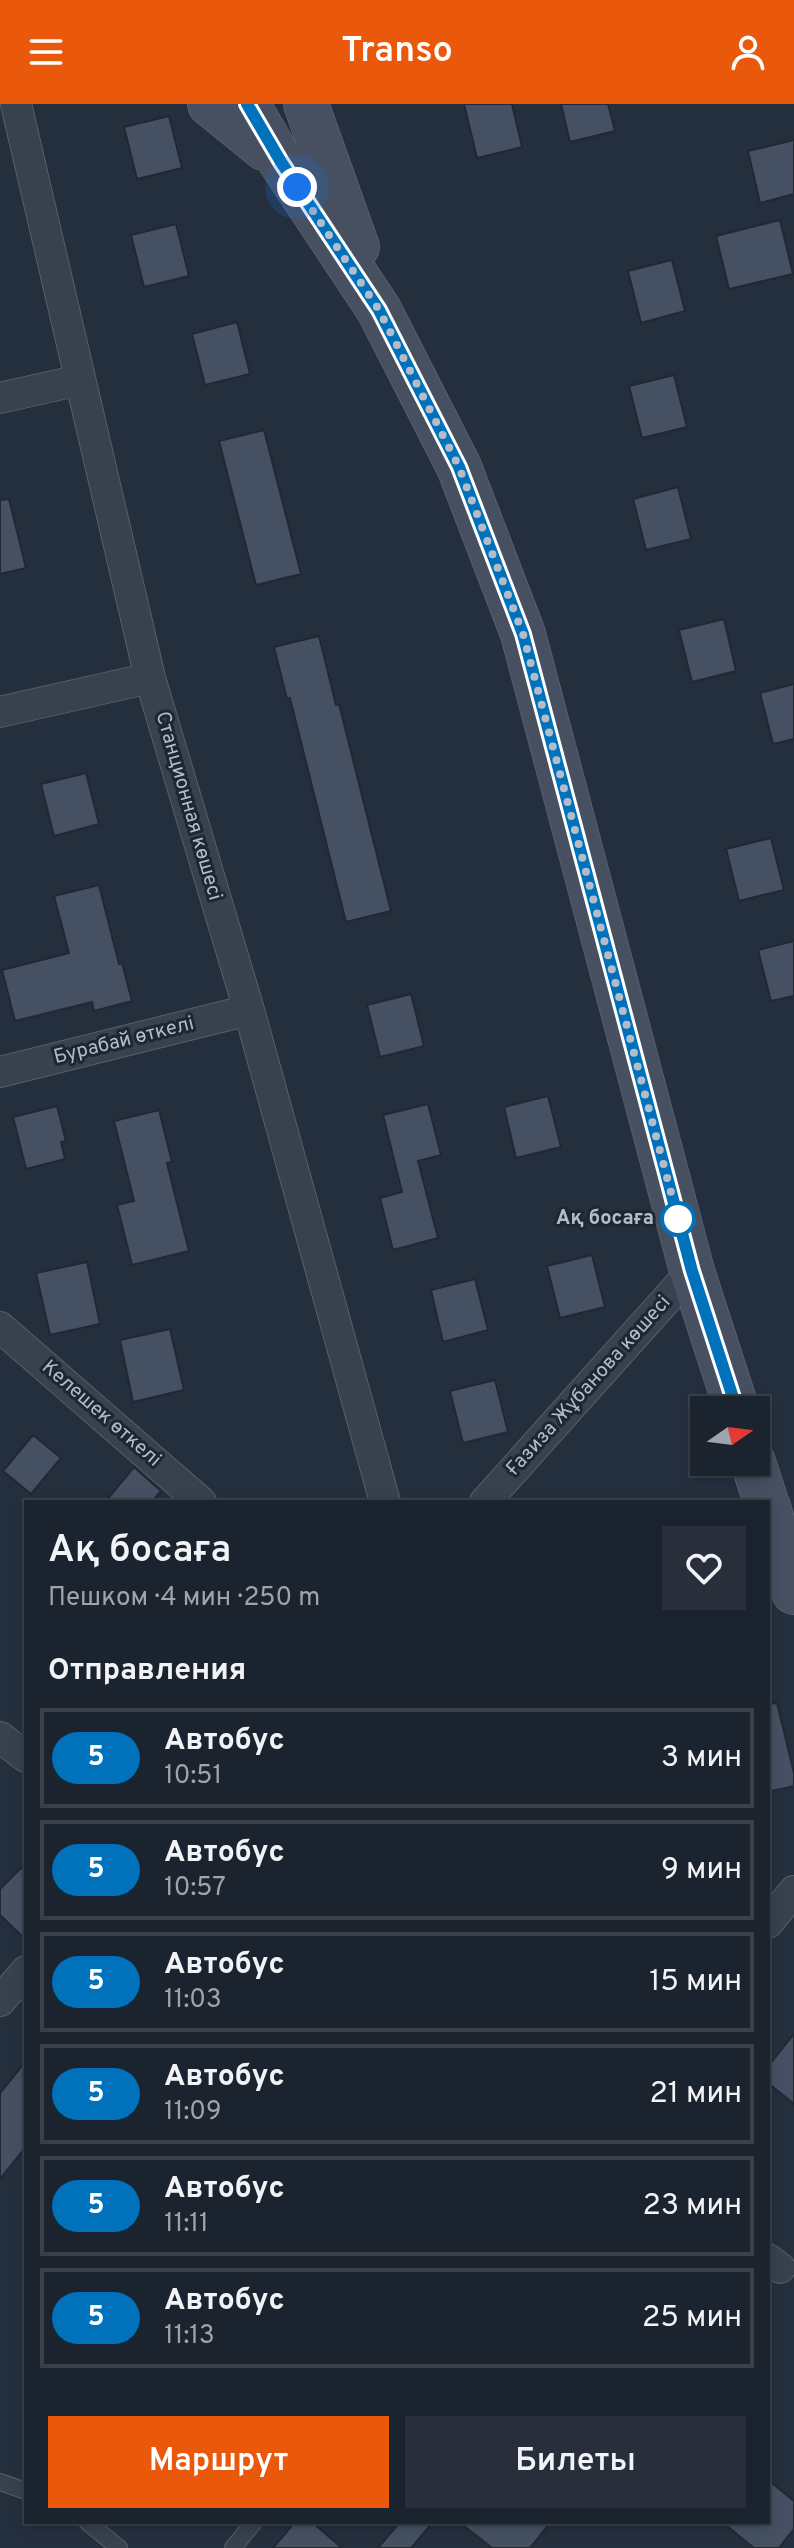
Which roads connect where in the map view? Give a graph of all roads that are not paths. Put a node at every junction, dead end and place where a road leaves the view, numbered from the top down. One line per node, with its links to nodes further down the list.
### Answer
1 (16, 104): 9 (street, Станционная көшесі)
2 (210, 104): 7 (main road)
3 (247, 104): 7 (main road)
4 (306, 104): 6 (main road)
5 (322, 104): 6 (main road)
6 (322, 150): 8 (main road)
7 (281, 162): 8 (main road)
8 (379, 310): 15 (main road)
9 (80, 380): 10 (street); 11 (street, Станционная көшесі)
10 (0, 398)
11 (150, 678): 12 (street); 13 (street, Станционная көшесі)
12 (0, 712)
13 (249, 1010): 14 (street, Бурабай өткелі); 20 (street, Станционная көшесі)
14 (0, 1072)
15 (692, 1271): 17 (main road); 21 (street, Ғазиза Жұбанова көшесі)
16 (0, 1327): 19 (street, Келешек өткелі)
17 (732, 1396)
18 (758, 1476): 22 (main road)
19 (199, 1500)
20 (384, 1500)
21 (487, 1500)
22 (765, 1500)
23 (770, 1514): 24 (main road)
24 (793, 1585)
25 (0, 1737): 26 (street)
26 (24, 1755)
27 (794, 1891): 28 (street)
28 (770, 1921)
29 (24, 1973): 30 (street)
30 (0, 2001)
31 (0, 2482): 32 (lane)
32 (24, 2490)
33 (89, 2524): 35 (lane)
34 (252, 2524): 36 (lane)
35 (119, 2548)
36 (233, 2548)

